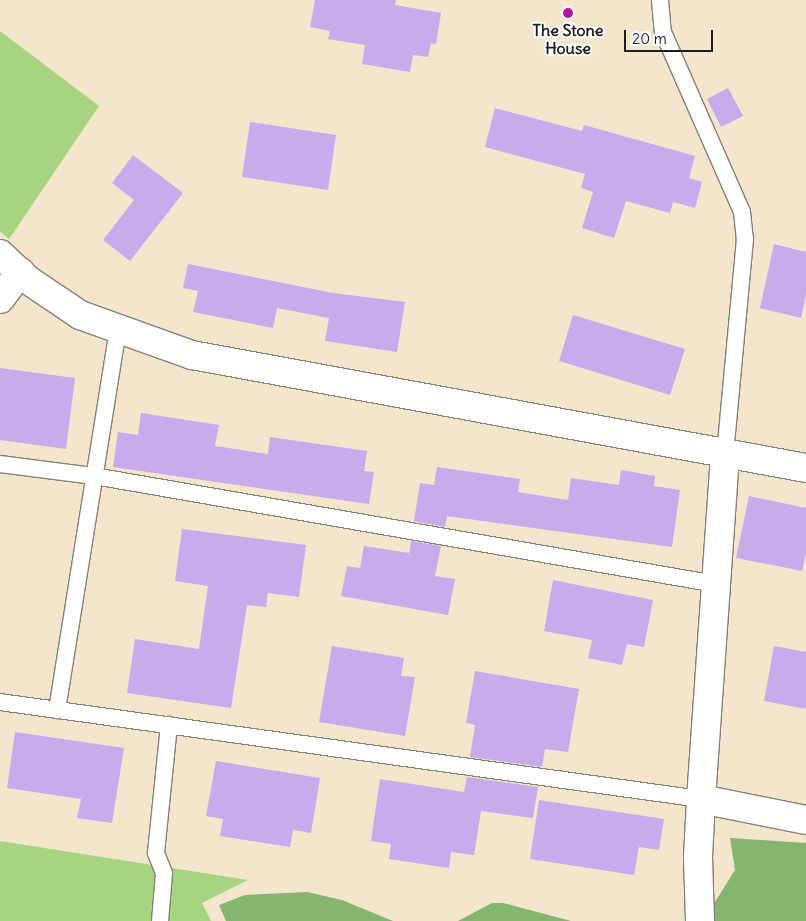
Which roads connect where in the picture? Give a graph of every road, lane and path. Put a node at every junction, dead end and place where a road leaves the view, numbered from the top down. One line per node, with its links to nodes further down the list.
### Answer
1 (660, 0): 6 (lane)
2 (0, 254): 3 (street)
3 (20, 272): 4 (street); 5 (street)
4 (0, 299)
5 (118, 328): 6 (street); 9 (lane)
6 (725, 453): 8 (street); 10 (street)
7 (0, 464): 9 (lane)
8 (806, 468)
9 (94, 476): 10 (lane); 12 (lane)
10 (716, 584): 14 (street)
11 (0, 702): 12 (lane)
12 (57, 710): 13 (lane)
13 (169, 725): 14 (lane); 16 (lane)
14 (701, 799): 15 (street); 17 (street)
15 (806, 820)
16 (160, 921)
17 (700, 921)

